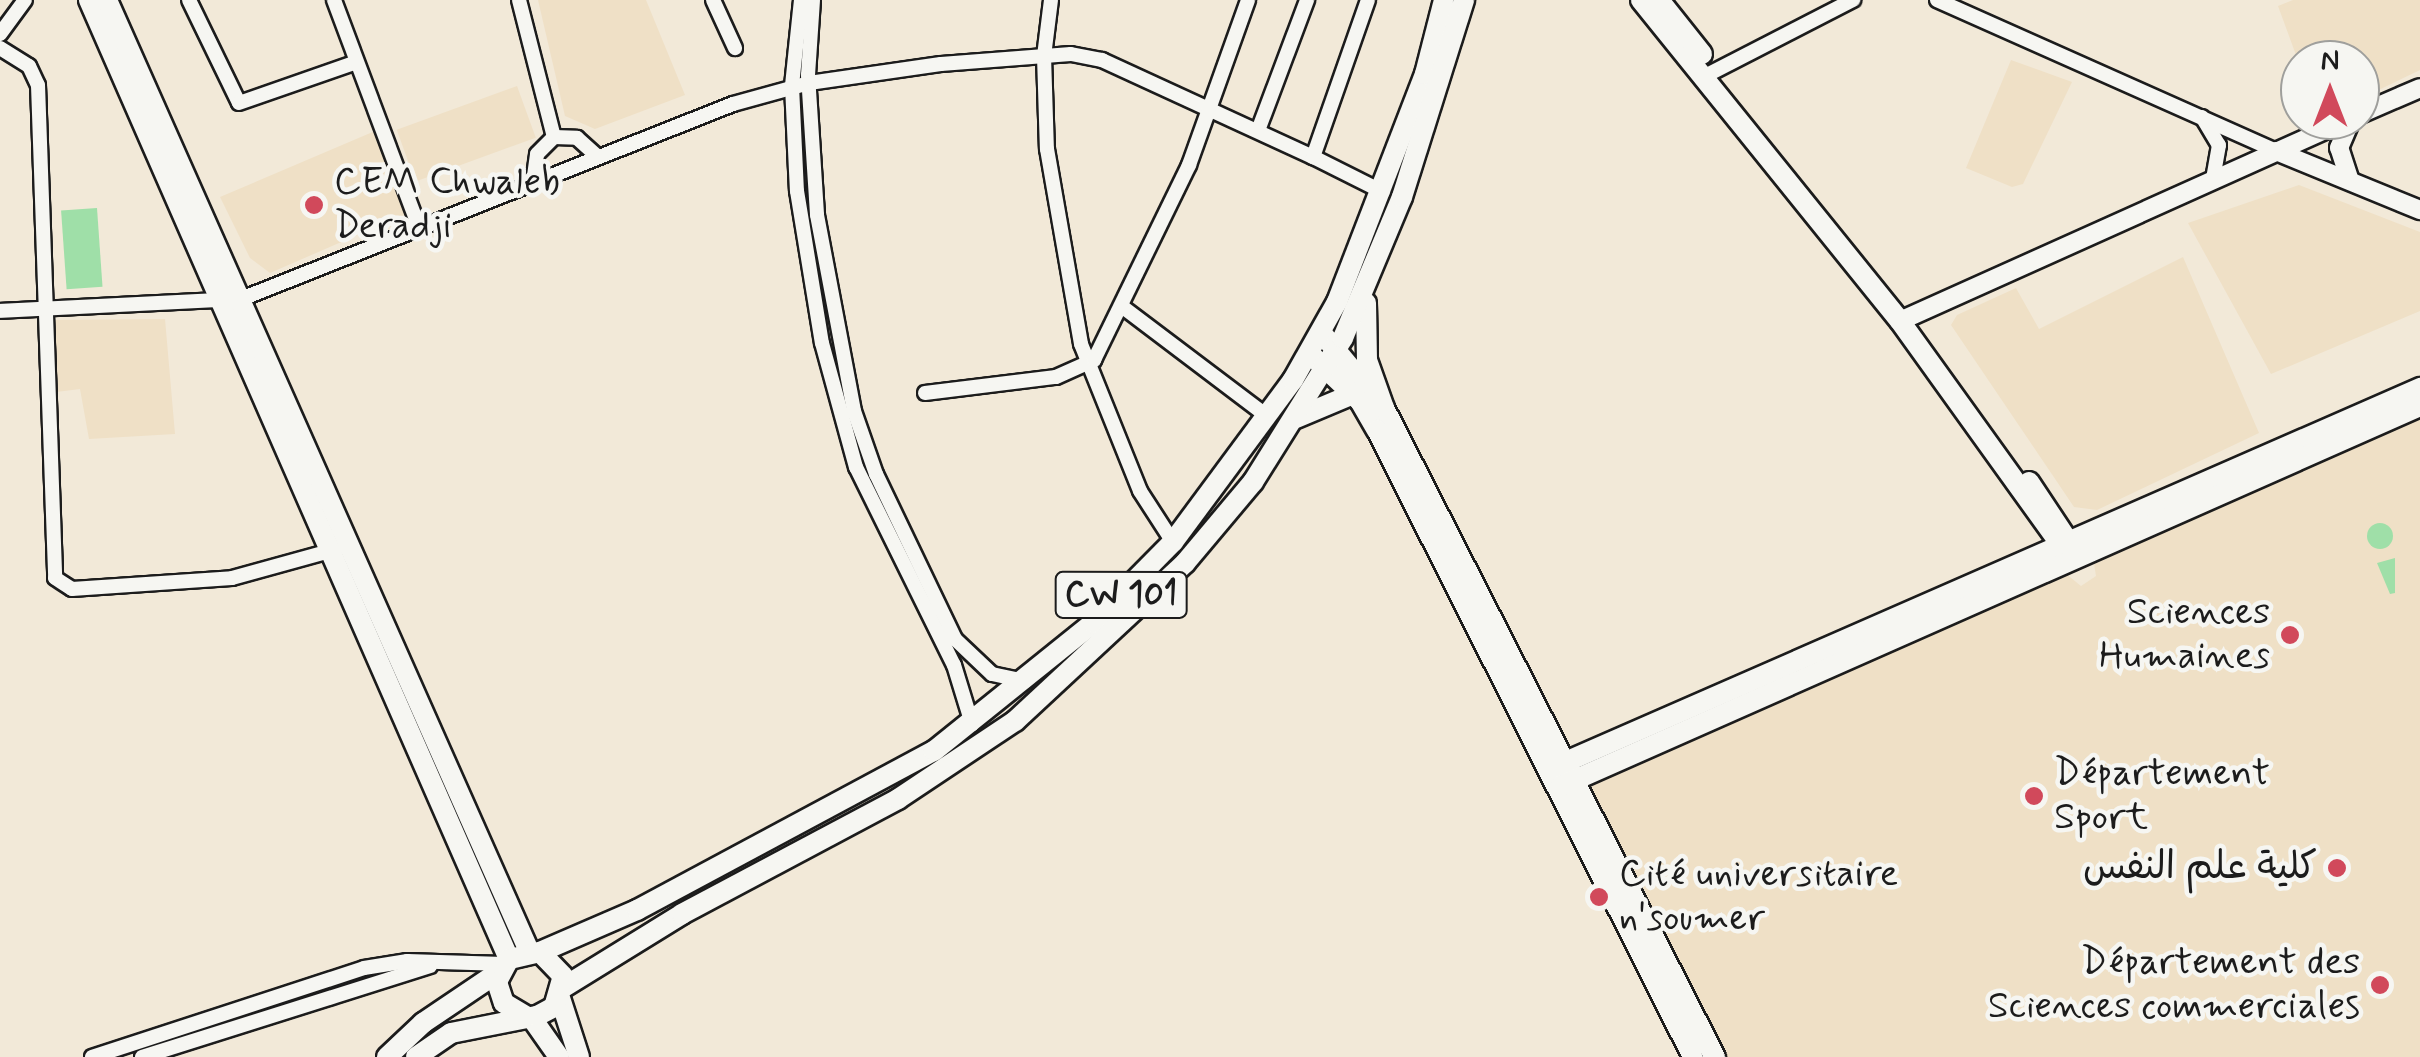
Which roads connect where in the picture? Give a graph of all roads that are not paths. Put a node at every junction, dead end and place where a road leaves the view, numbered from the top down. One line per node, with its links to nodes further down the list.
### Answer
1 (26, 0): 21 (street)
2 (89, 0): 47 (main road)
3 (106, 0): 47 (main road)
4 (189, 0): 25 (street)
5 (334, 0): 25 (street)
6 (519, 0): 34 (street)
7 (713, 0): 23 (street)
8 (801, 0): 28 (street)
9 (813, 0): 27 (street)
10 (1051, 0): 24 (street)
11 (1248, 0): 31 (street)
12 (1307, 0): 33 (street)
13 (1368, 0): 39 (street)
14 (1444, 0): 43 (main road, CW 101)
15 (1464, 0): 46 (main road, CW 101)
16 (1641, 0): 26 (main road)
17 (1659, 0): 26 (main road)
18 (1853, 0): 26 (street)
19 (1937, 0): 20 (street)
20 (1957, 4): 32 (street)
21 (0, 34)
22 (0, 48): 48 (street)
23 (734, 48)
24 (1044, 56): 27 (street); 31 (street); 55 (street)
25 (354, 63): 45 (street)
26 (1709, 73): 51 (main road)
27 (809, 83): 28 (street); 63 (street)
28 (792, 86): 38 (street); 63 (street)
29 (2420, 88): 30 (street)
30 (2380, 105)
31 (1212, 109): 33 (street); 49 (street)
32 (2201, 117): 37 (street); 40 (street)
33 (1259, 128): 39 (street)
34 (554, 137): 38 (street); 42 (street)
35 (2302, 140): 37 (street)
36 (2341, 140): 41 (street)
37 (2276, 151): 40 (street); 41 (street)
38 (598, 157): 42 (street)
39 (1313, 157): 43 (street)
40 (2213, 178): 51 (street)
41 (2349, 178): 44 (street)
42 (532, 182): 45 (street)
43 (1383, 192): 52 (main road, CW 101)
44 (2420, 210)
45 (418, 226): 47 (street)
46 (1369, 281): 54 (main road, CW 101); 60 (main road)
47 (233, 300): 48 (street); 65 (main road)
48 (44, 307): 50 (street); 65 (street)
49 (1124, 308): 55 (street); 61 (street)
50 (0, 310)
51 (1905, 318): 66 (main road)
52 (1320, 332): 53 (main road, CW 101); 54 (main road)
53 (1309, 353): 54 (main road); 61 (main road, CW 101)
54 (1331, 359): 58 (main road); 62 (main road, CW 101)
55 (1086, 365): 57 (street); 64 (street)
56 (2420, 388): 66 (main road)
57 (924, 393)
58 (1361, 395): 60 (main road); 62 (main road); 67 (main road)
59 (2420, 406): 66 (main road)
60 (1384, 408): 67 (main road)
61 (1268, 416): 64 (main road, CW 101)
62 (1294, 418): 72 (main road, CW 101)
63 (893, 529): 68 (street); 69 (street)
64 (1173, 542): 68 (main road, CW 101)
65 (343, 547): 71 (main road)
66 (2070, 552): 70 (main road)
67 (1470, 591): 70 (main road)
68 (1026, 681): 69 (main road, CW 101)
69 (972, 724): 71 (main road, CW 101)
70 (1565, 773): 80 (main road); 81 (main road)
71 (516, 959): 72 (main road); 73 (main road); 74 (street); 76 (main road, CW 101)
72 (562, 993): 73 (main road); 79 (main road)
73 (528, 1016): 77 (main road); 78 (main road)
74 (140, 1052): 75 (street)
75 (92, 1057)
76 (387, 1057)
77 (416, 1057)
78 (559, 1057)
79 (579, 1057)
80 (1693, 1057)
81 (1715, 1057)

